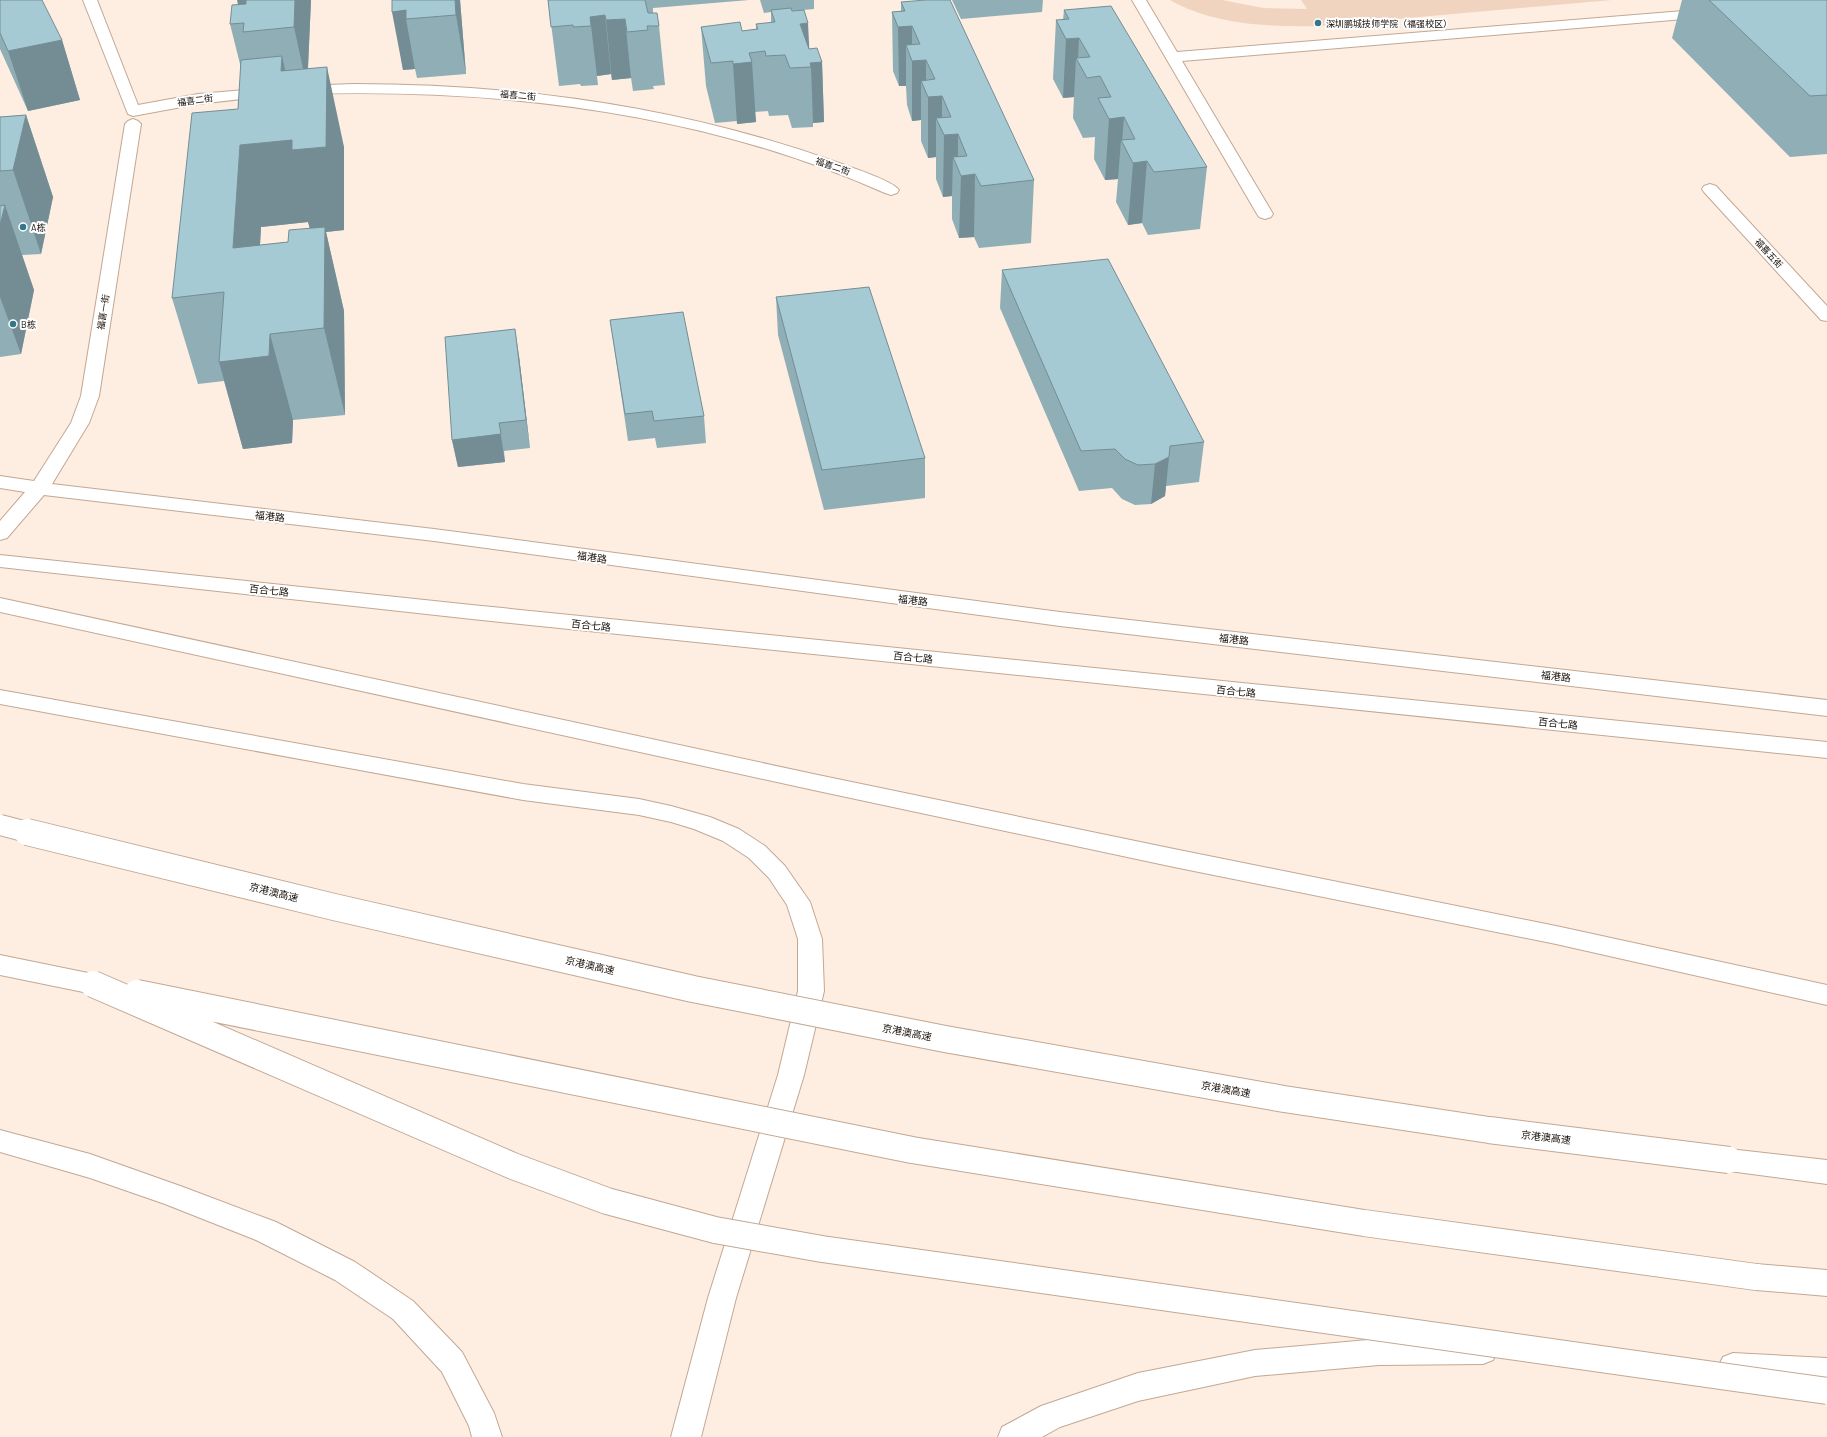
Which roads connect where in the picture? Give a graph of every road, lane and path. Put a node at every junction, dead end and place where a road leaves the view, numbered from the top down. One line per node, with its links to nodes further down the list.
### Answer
1 (90, 0): 5 (main road)
2 (1139, 0): 4 (main road)
3 (1724, 12): 4 (main road)
4 (1172, 57): 8 (main road)
5 (133, 117): 7 (main road, 福喜二街); 11 (main road, 福喜一街)
6 (1710, 189): 9 (main road, 福喜五街)
7 (891, 190)
8 (1265, 214)
9 (1827, 316)
10 (0, 482): 11 (main road, 福港路)
11 (40, 488): 12 (main road, 福喜一街); 16 (main road, 福港路)
12 (0, 534)
13 (0, 561): 17 (main road, 百合七路)
14 (0, 605): 21 (main road)
15 (0, 698): 28 (main road)
16 (1827, 708)
17 (1827, 750)
18 (0, 825): 23 (main road, 京港澳高速, bridge)
19 (0, 965): 20 (main road)
20 (93, 984): 24 (main road, bridge); 26 (main road, bridge)
21 (1827, 995)
22 (0, 1141): 27 (main road)
23 (1827, 1172)
24 (1827, 1283)
25 (1827, 1372): 29 (main road)
26 (1827, 1391)
27 (487, 1437)
28 (686, 1437)
29 (1013, 1437)

